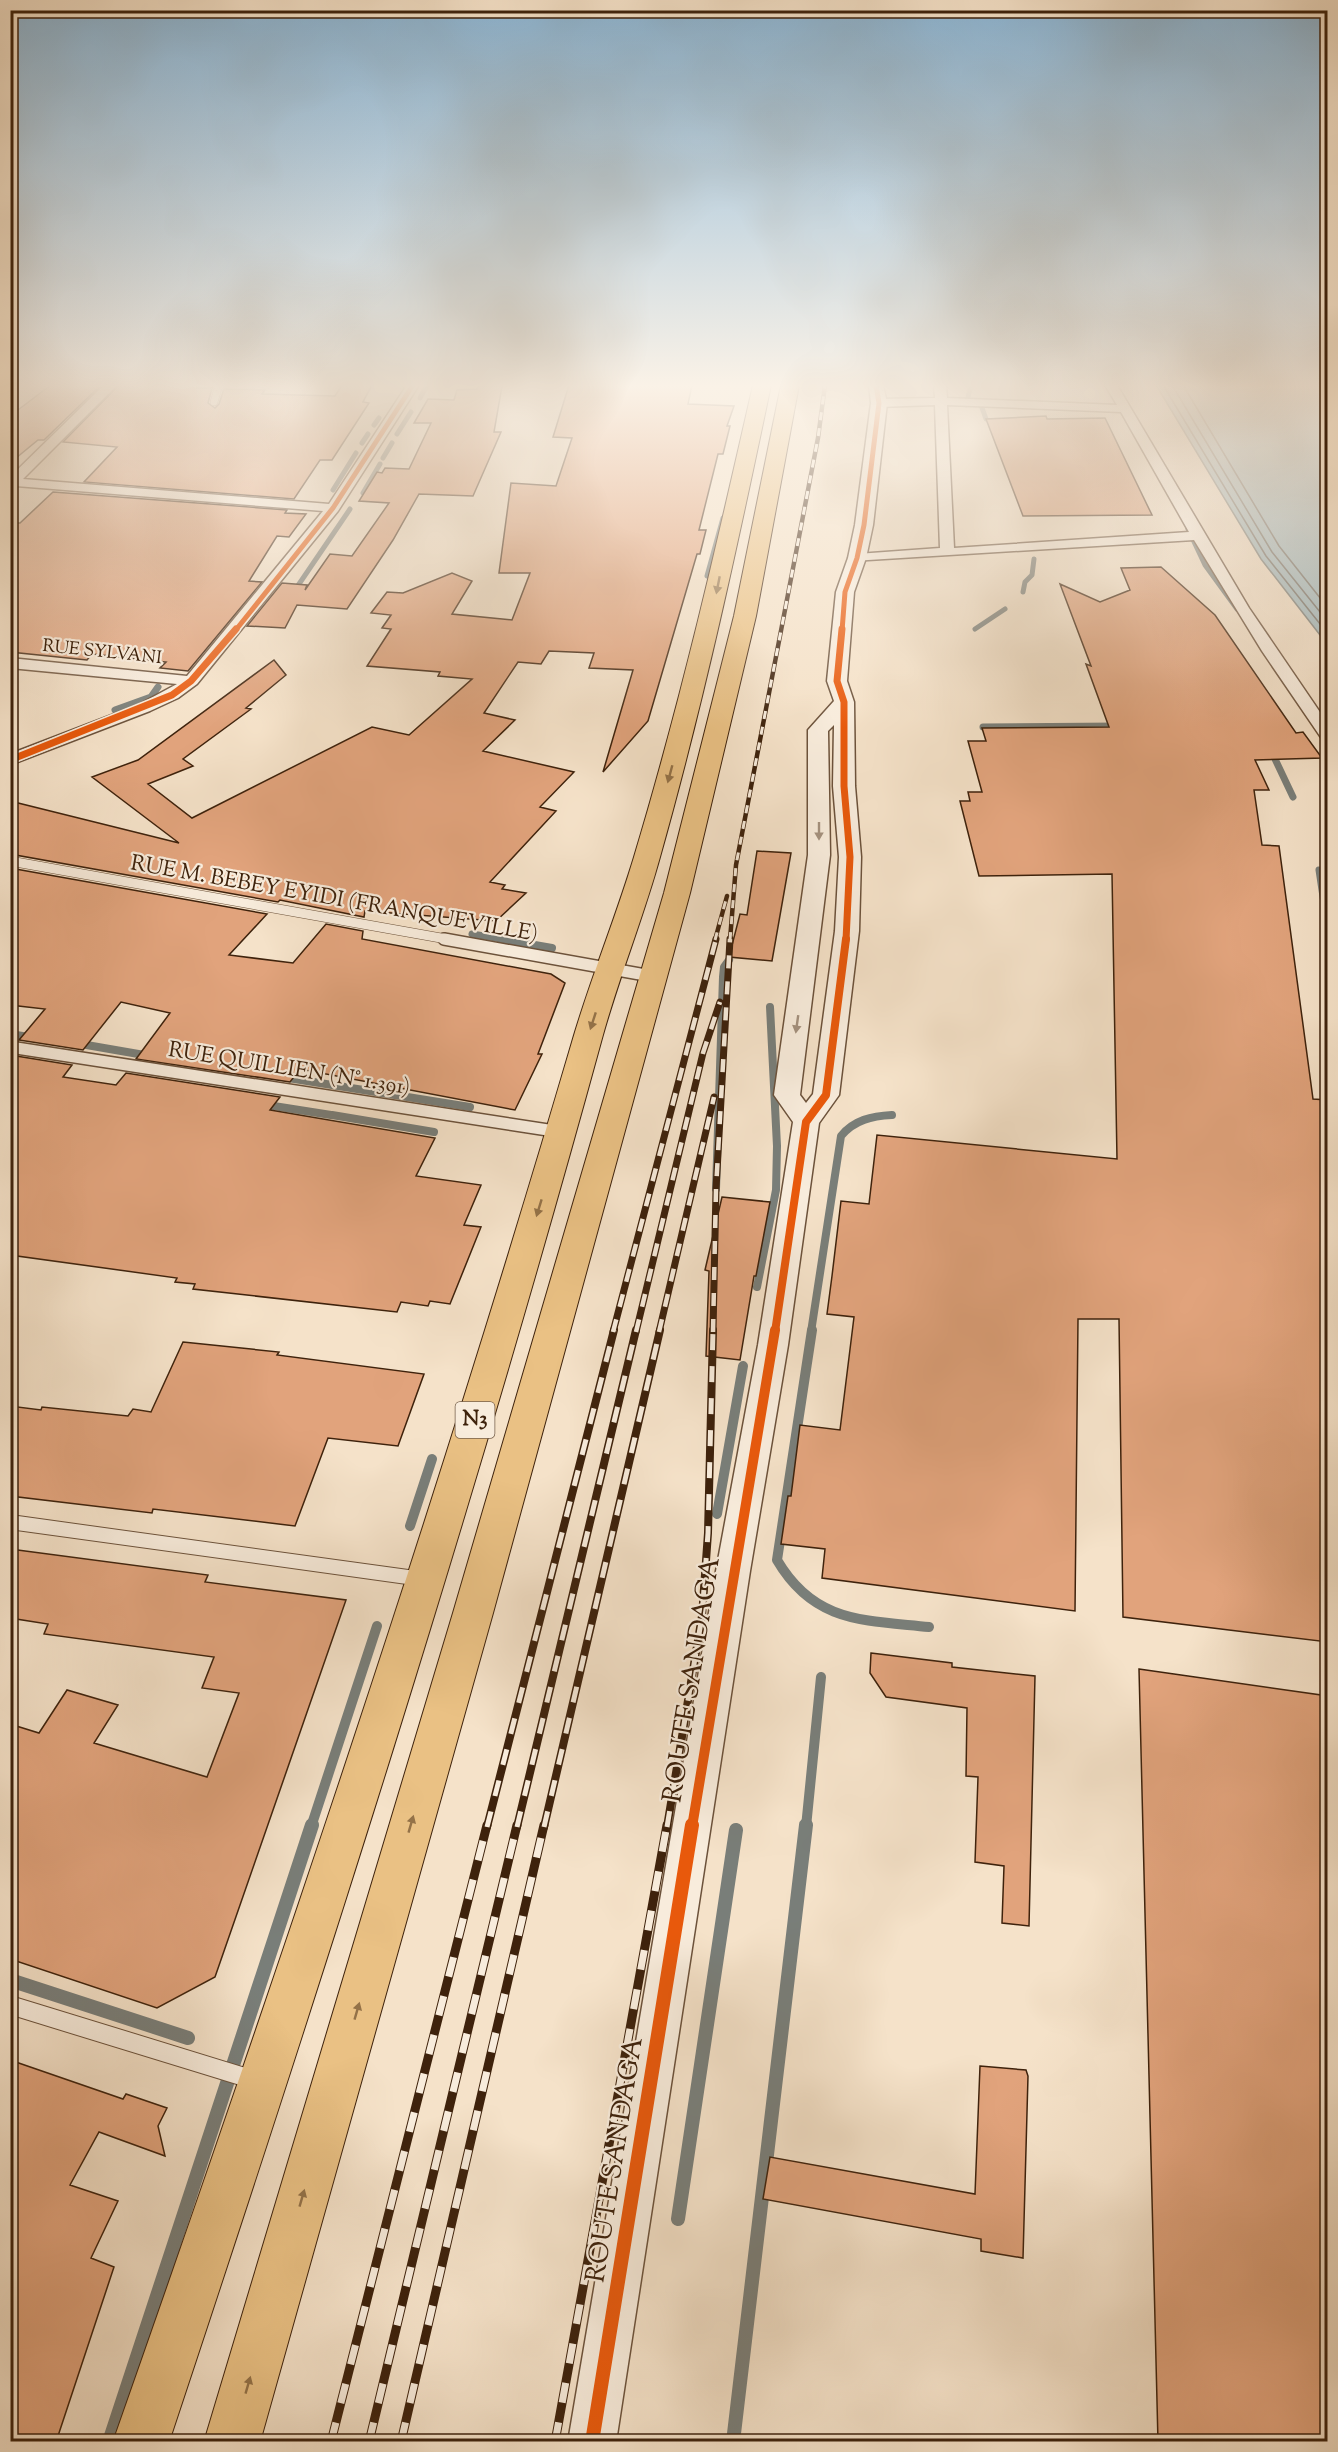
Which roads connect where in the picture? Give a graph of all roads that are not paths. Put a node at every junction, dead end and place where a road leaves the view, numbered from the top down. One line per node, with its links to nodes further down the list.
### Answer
1 (223, 499): 8 (street)
2 (339, 499): 8 (street)
3 (737, 499): 21 (highway, N3, one-way to 21)
4 (767, 499): 22 (highway, N3)
5 (867, 499): 11 (street)
6 (945, 499): 10 (street)
7 (1176, 499): 9 (street)
8 (333, 508): 13 (street)
9 (1197, 536): 10 (street); 17 (street)
10 (947, 552): 11 (street)
11 (857, 558): 14 (street)
12 (10, 663): 13 (street, RUE SYLVANI)
13 (191, 681): 18 (street)
14 (844, 702): 15 (street); 16 (street)
15 (818, 730): 16 (street); 19 (street)
16 (843, 731): 19 (street)
17 (1328, 736)
18 (10, 760)
19 (831, 785): 24 (street, one-way to 24); 24 (street, ROUTE SANDAGA)
20 (10, 861): 21 (lane, RUE M. BEBEY EYIDI (FRANQUEVILLE))
21 (609, 969): 22 (lane, RUE M. BEBEY EYIDI (FRANQUEVILLE)); 25 (highway, N3, one-way to 25)
22 (651, 976): 31 (highway, N3, one-way to 22)
23 (10, 1047): 25 (lane, RUE QUILLIEN (N° 1.391))
24 (806, 1122): 32 (street, ROUTE SANDAGA)
25 (562, 1132): 27 (highway, N3, one-way to 27)
26 (10, 1522): 27 (lane)
27 (427, 1580): 29 (highway, N3)
28 (10, 2005): 29 (lane)
29 (264, 2083): 30 (highway, N3)
30 (141, 2442)
31 (232, 2442)
32 (592, 2442)

